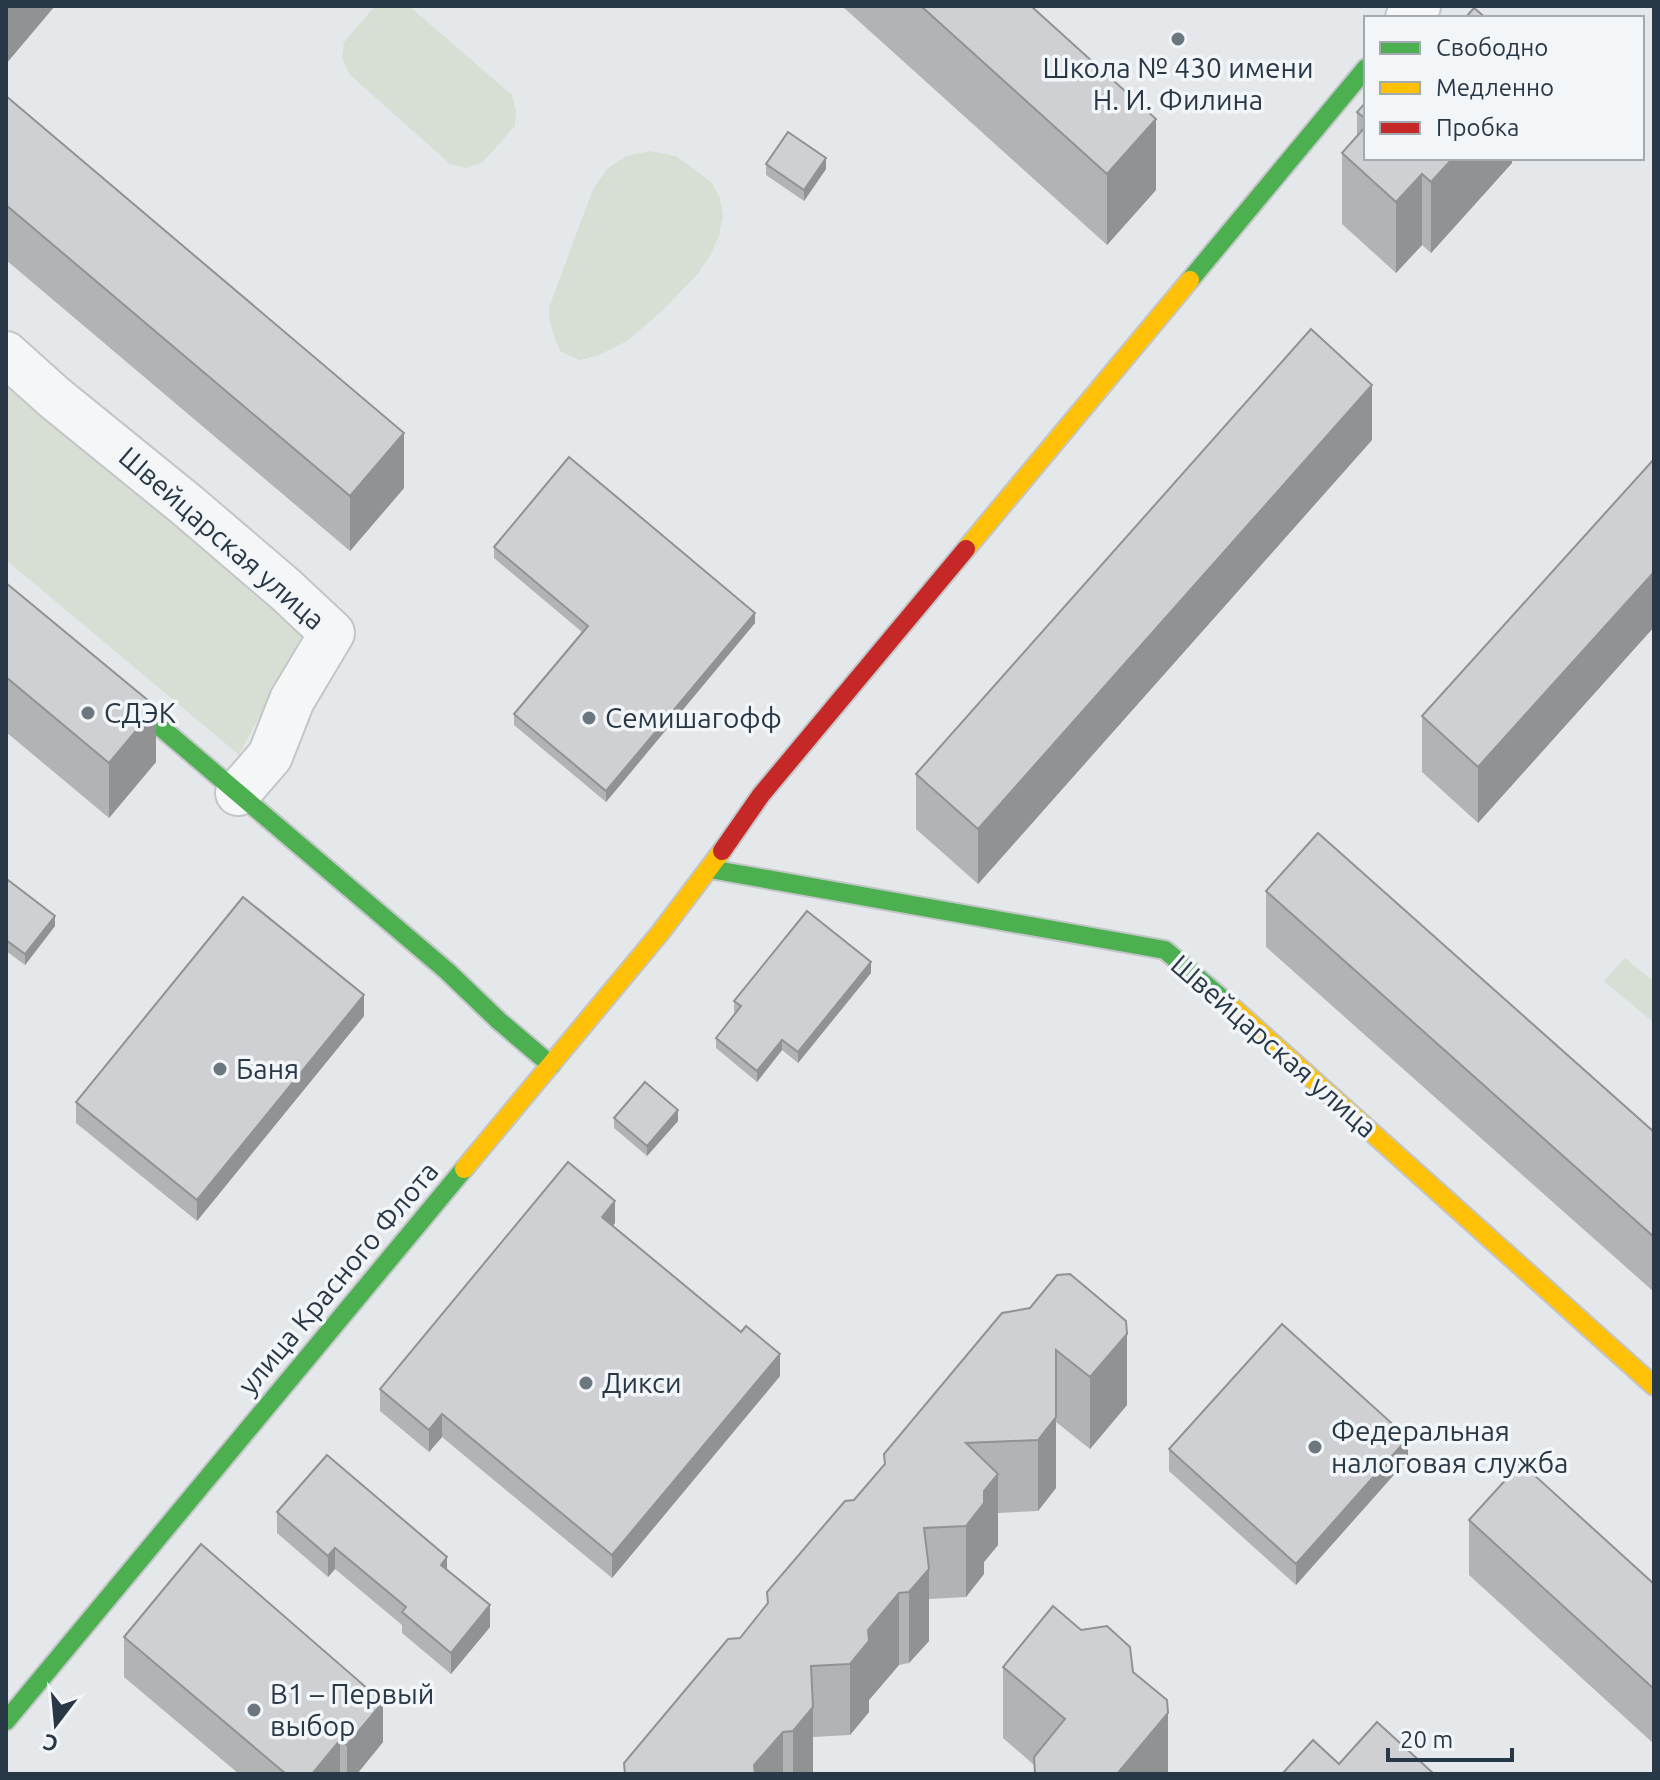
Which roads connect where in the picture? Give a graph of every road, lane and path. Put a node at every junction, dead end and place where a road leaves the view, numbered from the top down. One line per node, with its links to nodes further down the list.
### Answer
1 (1364, 70): 5 (street, улица Красного Флота)
2 (6, 354): 4 (street, Швейцарская улица)
3 (99, 674): 4 (street)
4 (238, 793): 6 (street)
5 (710, 869): 6 (street, улица Красного Флота); 7 (street, Швейцарская улица)
6 (551, 1065): 8 (street, улица Красного Флота)
7 (1654, 1386)
8 (6, 1721)

